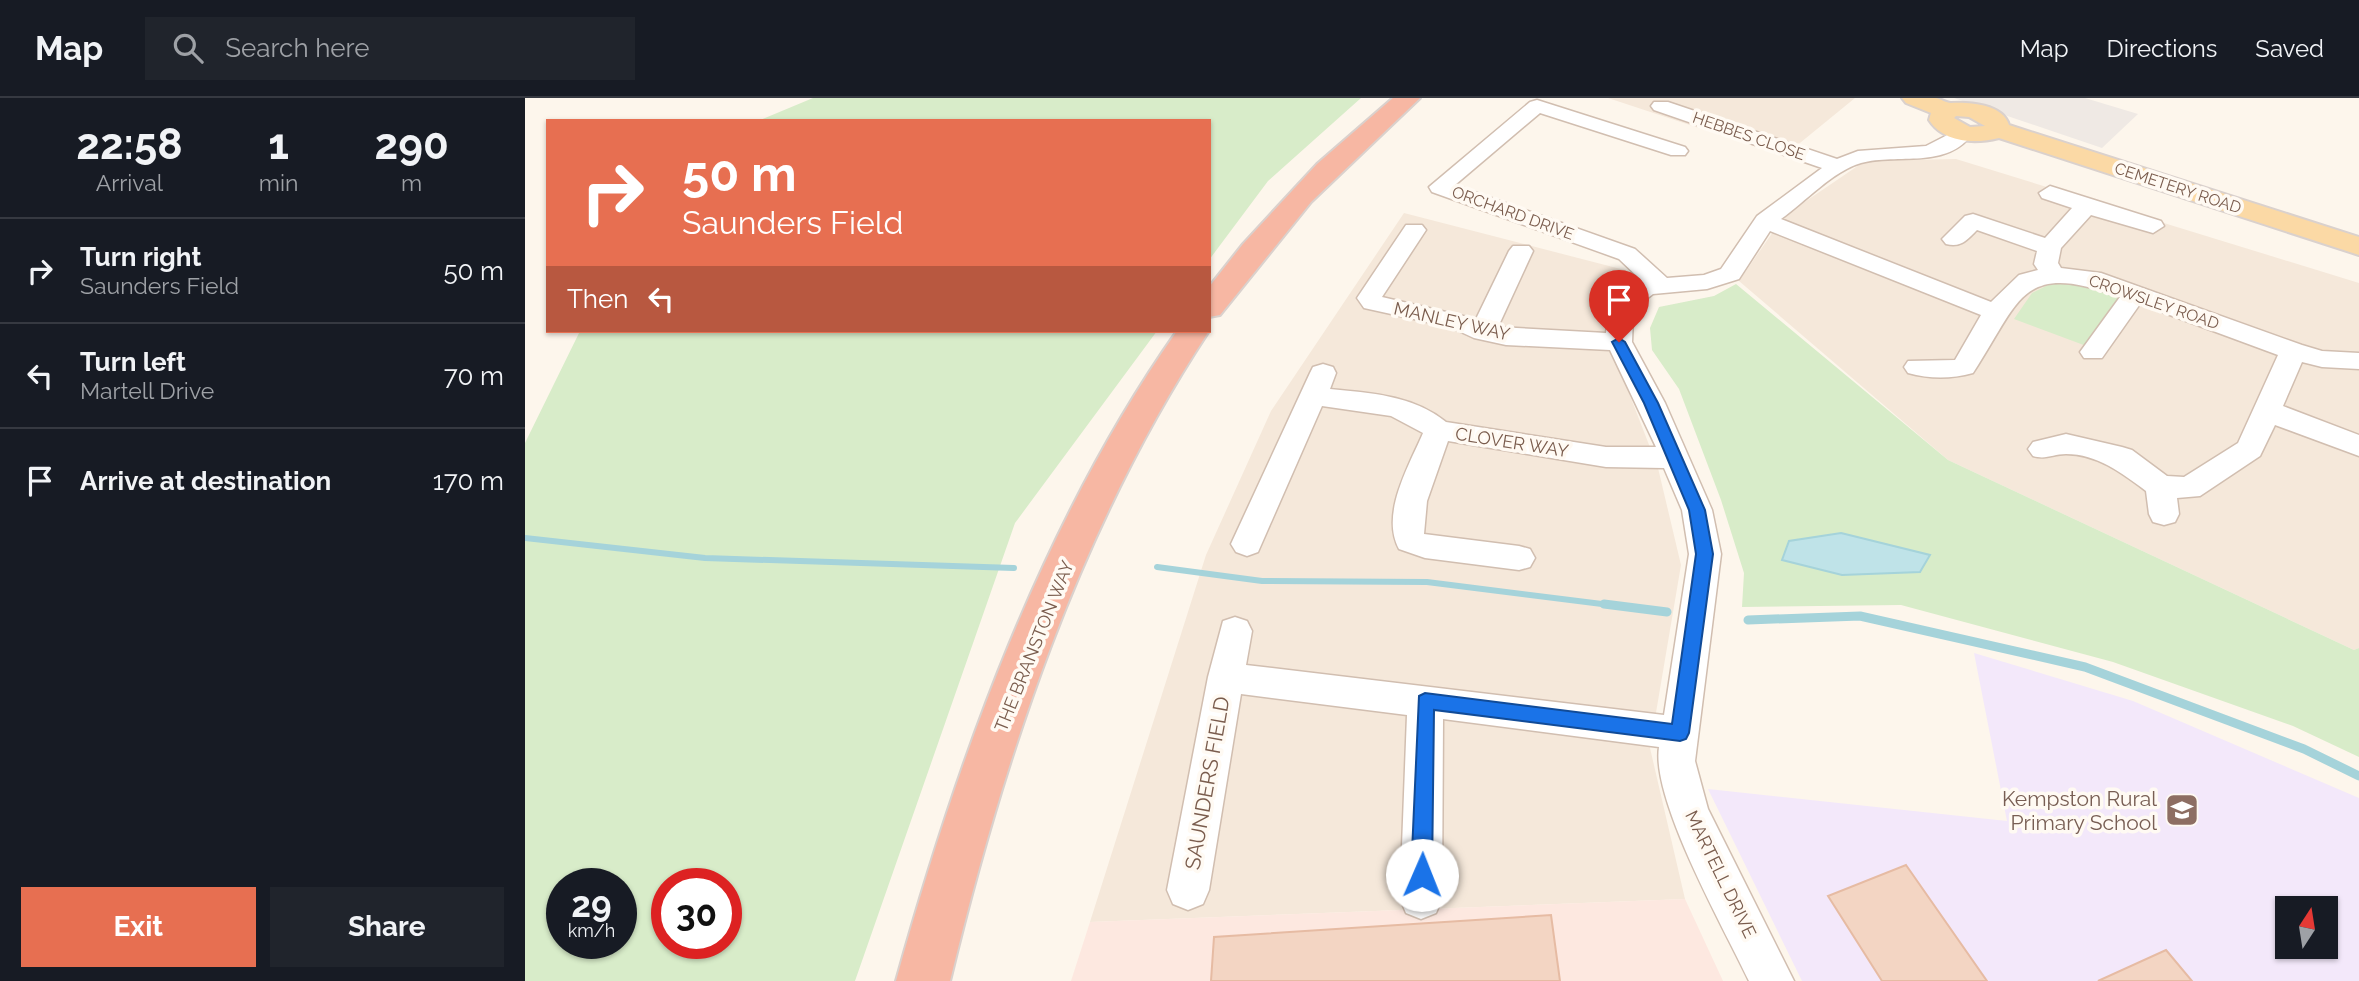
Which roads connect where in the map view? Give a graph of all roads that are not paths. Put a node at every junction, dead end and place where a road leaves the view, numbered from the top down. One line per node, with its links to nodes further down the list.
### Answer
1 (1408, 98): 20 (highway)
2 (1914, 98): 4 (main road, CEMETERY ROAD)
3 (1666, 102): 5 (street); 7 (street, HEBBES CLOSE)
4 (1955, 122): 7 (street); 14 (main road, CEMETERY ROAD)
5 (1622, 133): 6 (street, ORCHARD DRIVE); 18 (street, ORCHARD DRIVE)
6 (1678, 151)
7 (1838, 166): 10 (street)
8 (2050, 192): 9 (street)
9 (2086, 206): 11 (street); 15 (street)
10 (1765, 220): 18 (street); 21 (street)
11 (2153, 226)
12 (1414, 230): 22 (street, MANLEY WAY)
13 (1954, 239): 15 (street)
14 (2359, 246)
15 (2049, 247): 17 (street)
16 (1521, 251): 22 (street)
17 (2054, 274): 19 (street, CROWSLEY ROAD); 21 (street, CROWSLEY ROAD)
18 (1659, 284): 24 (street)
19 (2135, 293): 25 (street, CROWSLEY ROAD); 26 (street)
20 (1211, 305)
21 (1995, 312): 28 (street, CROWSLEY ROAD)
22 (1483, 332): 24 (street, MANLEY WAY)
23 (1192, 333): 42 (highway, THE BRANSTON WAY)
24 (1619, 342): 33 (street, MARTELL DRIVE)
25 (2293, 351): 27 (street, CROWSLEY ROAD); 29 (street)
26 (2094, 352)
27 (2359, 361)
28 (1908, 365)
29 (2267, 411): 31 (street); 32 (street)
30 (1439, 430): 33 (street, CLOVER WAY); 34 (street, CLOVER WAY); 35 (street)
31 (2359, 446)
32 (2043, 449)
33 (1675, 458): 39 (street, MARTELL DRIVE)
34 (1247, 544)
35 (1519, 558)
36 (1235, 631): 37 (street, SAUNDERS FIELD)
37 (1226, 677): 38 (street, SAUNDERS FIELD); 40 (street, SAUNDERS FIELD)
38 (1425, 701): 39 (street, SAUNDERS FIELD); 41 (street)
39 (1680, 733): 43 (street, MARTELL DRIVE)
40 (1188, 890)
41 (1421, 899)
42 (923, 981)
43 (1772, 981)

